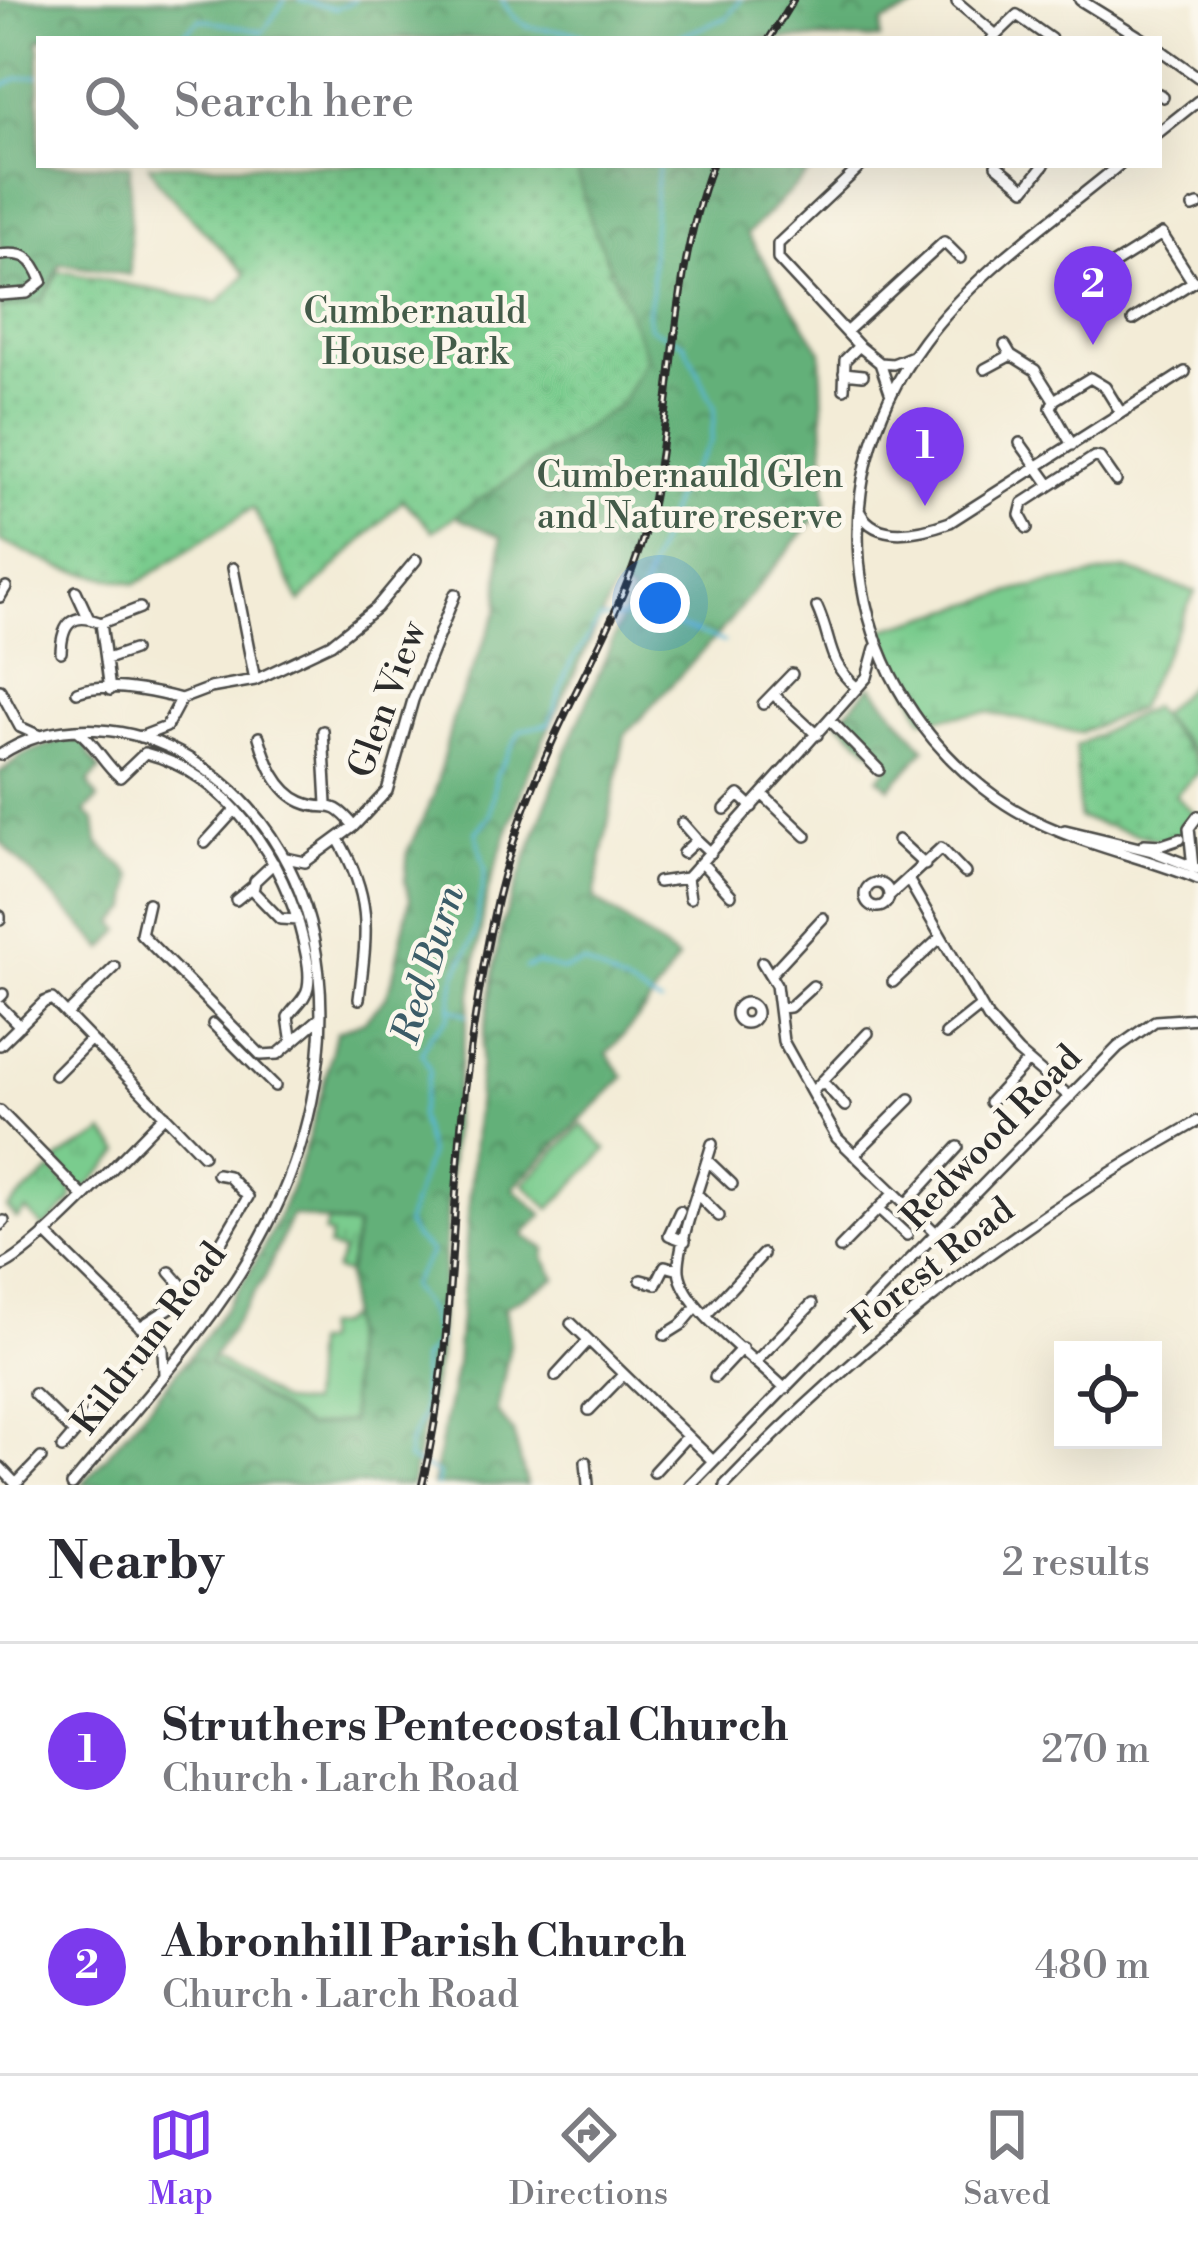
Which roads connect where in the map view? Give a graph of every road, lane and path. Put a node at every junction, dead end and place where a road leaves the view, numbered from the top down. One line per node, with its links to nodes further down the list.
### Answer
1 (1080, 0): 6 (street)
2 (956, 2): 3 (street)
3 (992, 36)
4 (994, 36): 5 (street)
5 (1047, 36)
6 (1138, 36)
7 (1162, 51): 8 (street)
8 (1198, 77)
9 (1198, 101): 11 (street)
10 (1162, 120): 11 (street)
11 (1174, 120): 12 (street)
12 (1162, 130)
13 (859, 168): 23 (street)
14 (1000, 168): 15 (street)
15 (1042, 168)
16 (1114, 168): 25 (street)
17 (0, 255): 21 (street)
18 (960, 258): 23 (street)
19 (1196, 280): 20 (street); 22 (street)
20 (1085, 282)
21 (0, 295)
22 (1133, 320)
23 (846, 332): 24 (street)
24 (859, 346): 26 (street); 29 (street)
25 (913, 356): 26 (street); 32 (street)
26 (880, 363): 32 (street)
27 (985, 369): 33 (street)
28 (1185, 372): 34 (street)
29 (844, 374): 30 (street); 31 (street)
30 (863, 375)
31 (844, 389)
32 (891, 395): 40 (street)
33 (1054, 400): 34 (street); 36 (street)
34 (1121, 413): 36 (street)
35 (1020, 443): 37 (street)
36 (1072, 445): 37 (street)
37 (1037, 467): 39 (street); 42 (street)
38 (1116, 481): 39 (street)
39 (1050, 485): 41 (street)
40 (860, 512): 42 (street); 43 (street)
41 (1027, 528)
42 (890, 532): 43 (street)
43 (860, 555): 52 (street)
44 (416, 560): 58 (street)
45 (233, 568): 58 (street)
46 (76, 591): 50 (street)
47 (455, 594): 89 (street, Glen View)
48 (817, 607): 60 (street)
49 (140, 608): 51 (street)
50 (88, 617): 51 (street); 54 (street)
51 (101, 623): 55 (street)
52 (875, 638): 57 (street); 59 (street)
53 (133, 650): 55 (street)
54 (61, 652)
55 (107, 659): 62 (street)
56 (792, 674): 64 (street)
57 (866, 678): 59 (street); 60 (street)
58 (255, 680): 65 (street)
59 (891, 681): 90 (street)
60 (857, 688): 67 (street)
61 (0, 690): 68 (street)
62 (110, 690): 63 (street); 65 (street)
63 (76, 692)
64 (773, 694): 66 (street); 73 (street)
65 (181, 700): 69 (street)
66 (763, 704)
67 (830, 720): 73 (street); 81 (street)
68 (20, 727): 74 (street); 78 (street)
69 (166, 727): 75 (street); 79 (street)
70 (77, 730): 71 (street, Kildrum Road); 74 (street, Kildrum Road); 77 (street)
71 (114, 731): 75 (street, Kildrum Road); 77 (street)
72 (323, 731): 83 (street)
73 (817, 735): 82 (street)
74 (40, 736): 78 (street, Kildrum Road)
75 (140, 737): 79 (street, Kildrum Road)
76 (259, 737): 83 (street)
77 (96, 746): 86 (street)
78 (12, 747): 80 (street, Kildrum Road)
79 (173, 750): 102 (street, Kildrum Road)
80 (0, 754)
81 (879, 770)
82 (763, 795): 84 (street); 92 (street)
83 (328, 804): 89 (street)
84 (752, 807): 85 (street); 100 (street)
85 (724, 809)
86 (235, 811): 98 (street); 107 (street)
87 (1198, 816): 91 (street)
88 (682, 823): 95 (street)
89 (354, 826): 93 (street, Glen View)
90 (1048, 826): 97 (street); 103 (street)
91 (1189, 828): 94 (street); 104 (street)
92 (806, 836)
93 (338, 839): 105 (street, Glen View); 132 (street)
94 (1180, 839): 97 (street); 101 (street)
95 (697, 840): 99 (street); 100 (street)
96 (898, 840): 108 (street)
97 (1116, 841): 101 (street)
98 (205, 843)
99 (683, 853)
100 (710, 853): 106 (street)
101 (1158, 853): 103 (street); 104 (street)
102 (286, 858): 105 (street); 113 (street, Kildrum Road)
103 (1141, 858): 111 (street)
104 (1195, 861): 111 (street)
105 (305, 862): 113 (street)
106 (701, 862): 110 (street); 116 (street)
107 (274, 863): 115 (street); 122 (street)
108 (925, 865): 109 (street); 112 (street)
109 (965, 873)
110 (687, 878): 114 (street); 118 (street)
111 (1198, 879)
112 (909, 881): 117 (street); 123 (street)
113 (297, 882): 137 (street, Kildrum Road)
114 (658, 882)
115 (253, 886): 119 (street); 122 (street)
116 (731, 895)
117 (890, 896)
118 (690, 898)
119 (236, 900)
120 (148, 903): 145 (street)
121 (823, 918): 126 (street)
122 (298, 920): 144 (street)
123 (940, 938): 128 (street); 134 (street)
124 (762, 962): 126 (street)
125 (115, 967): 127 (street)
126 (772, 974): 133 (street)
127 (101, 981): 130 (street); 136 (street)
128 (893, 982)
129 (813, 986): 133 (street)
130 (110, 990)
131 (1, 999): 140 (street)
132 (359, 999)
133 (780, 1005): 135 (street); 152 (street)
134 (981, 1006): 142 (street); 148 (street)
135 (755, 1010)
136 (68, 1014): 140 (street); 143 (street)
137 (322, 1014): 144 (street); 147 (street, Kildrum Road)
138 (1198, 1018): 153 (street, Redwood Road)
139 (213, 1024): 145 (street)
140 (20, 1026): 146 (street)
141 (868, 1033): 150 (street)
142 (946, 1034)
143 (88, 1039): 149 (street); 158 (street)
144 (295, 1042): 145 (street); 147 (street)
145 (241, 1044): 151 (street)
146 (0, 1045)
147 (318, 1060): 194 (street, Kildrum Road)
148 (1028, 1060): 153 (street); 155 (street)
149 (55, 1076)
150 (823, 1081): 152 (street); 156 (street)
151 (275, 1086)
152 (812, 1092): 163 (street)
153 (1070, 1097): 176 (street, Redwood Road)
154 (910, 1099): 163 (street)
155 (990, 1102)
156 (845, 1106)
157 (0, 1111): 169 (street)
158 (165, 1115): 162 (street); 169 (street)
159 (1198, 1121): 217 (street, Forest Road)
160 (712, 1144): 164 (street)
161 (958, 1147): 170 (street)
162 (203, 1155)
163 (854, 1155): 167 (street)
164 (707, 1160): 166 (street); 168 (street)
165 (217, 1174): 186 (street)
166 (732, 1184)
167 (893, 1194): 170 (street); 171 (street)
168 (698, 1195): 173 (street); 179 (street)
169 (83, 1196): 175 (street)
170 (905, 1205): 176 (street)
171 (880, 1209): 177 (street); 180 (street)
172 (680, 1211): 178 (street)
173 (719, 1216)
174 (657, 1230): 178 (street)
175 (45, 1233): 182 (street); 190 (street)
176 (936, 1233): 202 (street, Redwood Road)
177 (907, 1234)
178 (669, 1235): 179 (street)
179 (685, 1241): 183 (street)
180 (840, 1248)
181 (763, 1254): 188 (street)
182 (0, 1267)
183 (679, 1270): 185 (street); 188 (street)
184 (170, 1272): 186 (street)
185 (641, 1280)
186 (190, 1294): 190 (street)
187 (812, 1304): 197 (street)
188 (702, 1311): 191 (street); 195 (street)
189 (571, 1323): 192 (street)
190 (140, 1327): 193 (street)
191 (665, 1335)
192 (588, 1341): 199 (street); 200 (street)
193 (153, 1342): 196 (street); 205 (street)
194 (189, 1345): 196 (street); 198 (street, Kildrum Road)
195 (742, 1348): 197 (street); 201 (street)
196 (163, 1349): 198 (street)
197 (756, 1361): 202 (street)
198 (164, 1374): 214 (street, Kildrum Road)
199 (622, 1375): 204 (street); 206 (street)
200 (556, 1376)
201 (715, 1377)
202 (784, 1389): 209 (street, Redwood Road)
203 (34, 1394): 205 (street)
204 (589, 1411)
205 (74, 1433): 207 (street)
206 (686, 1436): 209 (street); 212 (street)
207 (62, 1448)
208 (41, 1458): 213 (street)
209 (713, 1461): 216 (street, Redwood Road)
210 (586, 1462): 215 (street)
211 (0, 1468): 213 (street)
212 (654, 1472)
213 (15, 1484)
214 (71, 1485)
215 (588, 1485)
216 (690, 1485)
217 (725, 1485)

